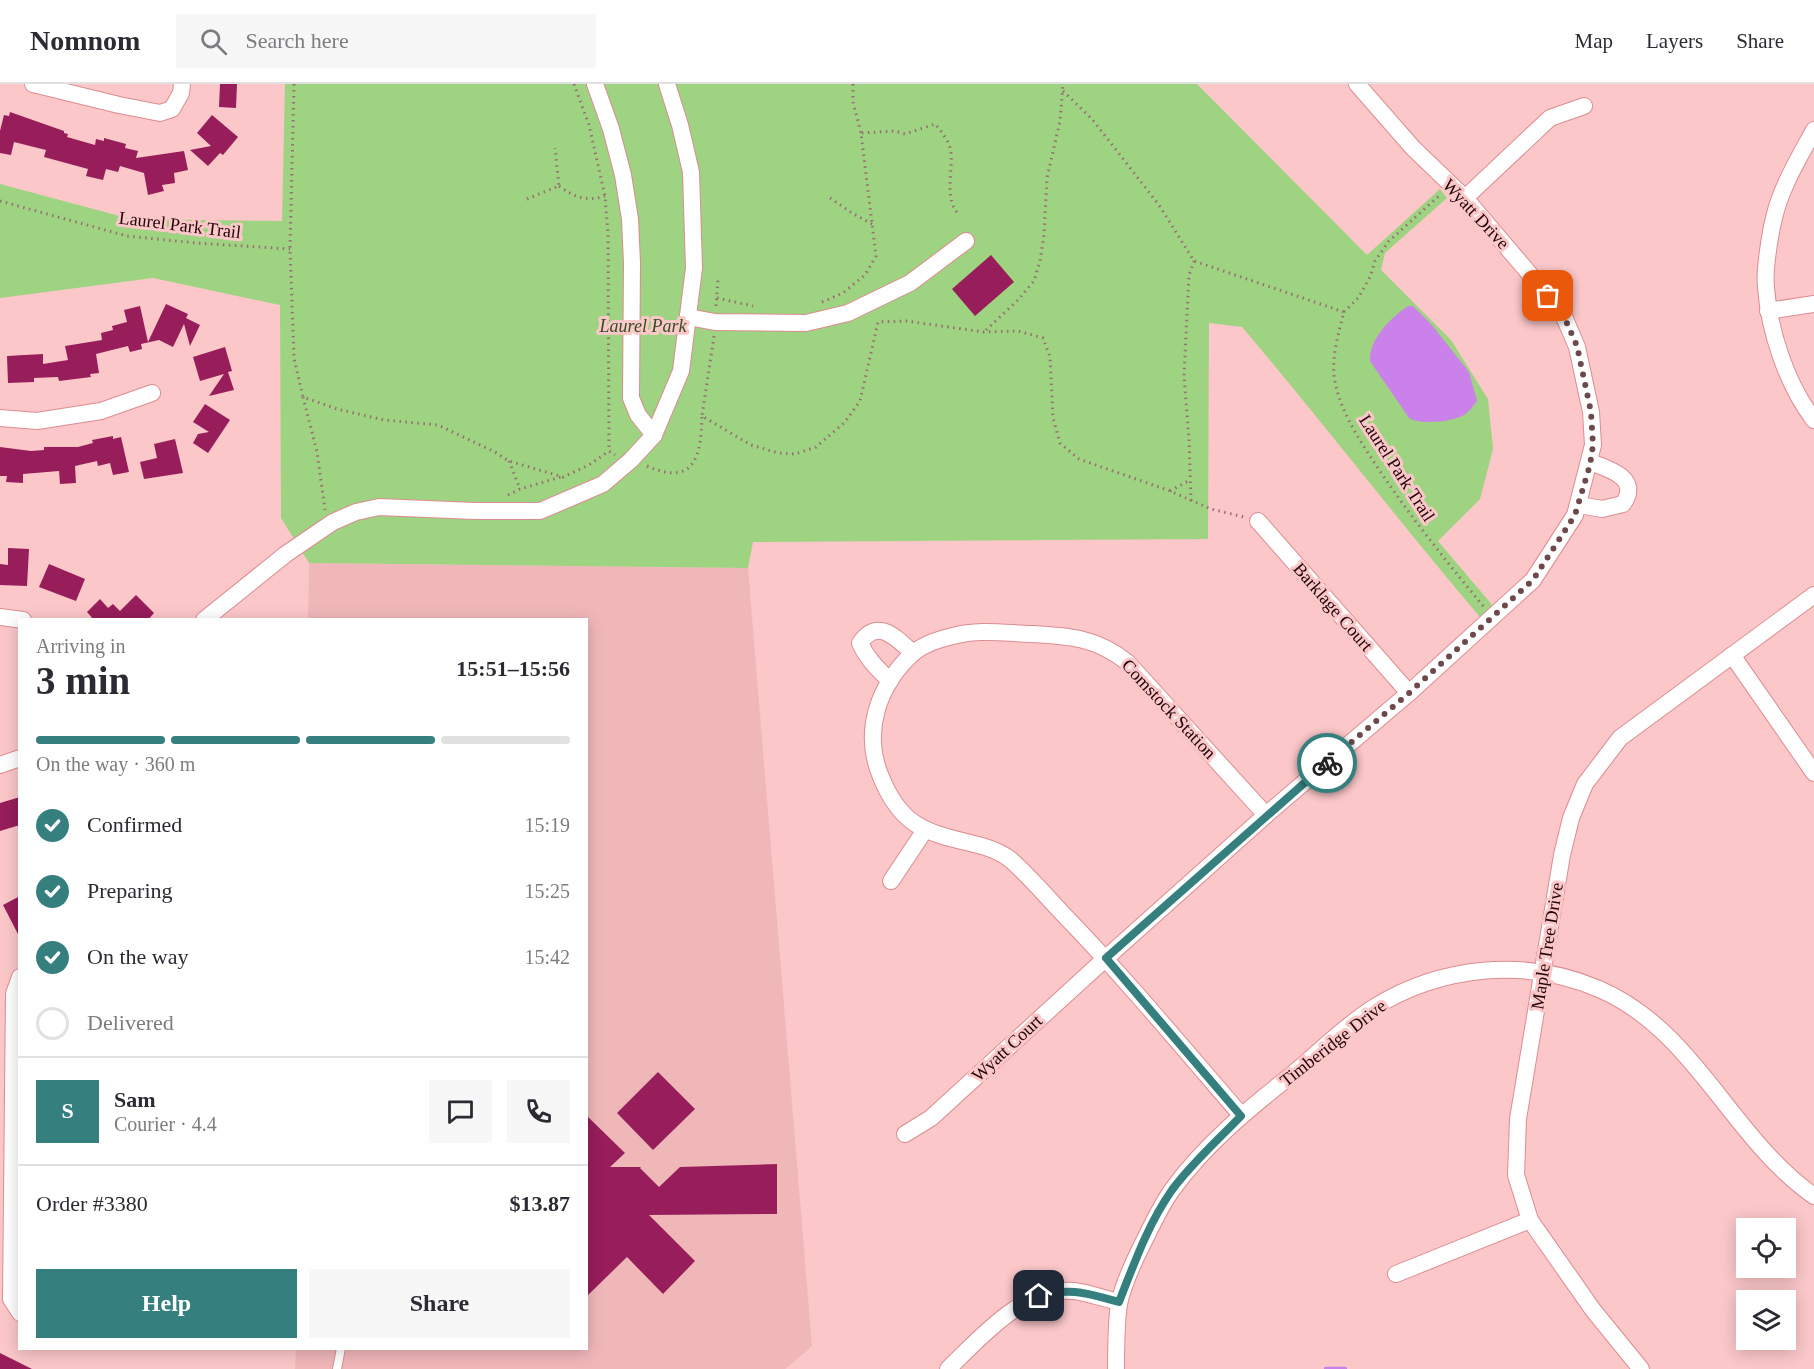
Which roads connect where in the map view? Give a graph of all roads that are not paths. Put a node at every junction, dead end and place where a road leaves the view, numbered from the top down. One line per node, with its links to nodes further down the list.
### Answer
1 (33, 84): 2 (street)
2 (182, 84)
3 (595, 84): 16 (street)
4 (667, 84): 12 (street)
5 (1357, 84): 8 (street, Wyatt Drive)
6 (1584, 106): 8 (street)
7 (1814, 130): 11 (street)
8 (1465, 198): 17 (street, Wyatt Drive)
9 (966, 241): 12 (street)
10 (1814, 304): 11 (street)
11 (1768, 311): 15 (street)
12 (688, 316): 16 (street)
13 (153, 393): 14 (street)
14 (0, 418)
15 (1814, 420)
16 (654, 435): 22 (street)
17 (1590, 462): 18 (street, Wyatt Drive); 18 (street)
18 (1579, 505): 27 (street, Wyatt Drive)
19 (1258, 521): 27 (street, Barklage Court)
20 (1814, 595): 25 (street, Maple Tree Drive)
21 (0, 617): 23 (street)
22 (206, 618)
23 (18, 619)
24 (913, 653): 26 (street, Comstock Station); 26 (street); 31 (street, Comstock Station)
25 (1732, 655): 30 (street); 35 (street, Maple Tree Drive)
26 (890, 681): 32 (street, Comstock Station)
27 (1409, 693): 31 (street, Wyatt Drive)
28 (18, 759): 29 (street)
29 (0, 765)
30 (1814, 773)
31 (1266, 815): 34 (street, Wyatt Drive)
32 (925, 830): 33 (street); 34 (street, Comstock Station)
33 (891, 881)
34 (1106, 958): 37 (street, Comstock Station); 38 (street, Wyatt Court)
35 (1543, 971): 37 (street, Timberidge Drive); 39 (street, Timberidge Drive); 40 (street, Maple Tree Drive)
36 (18, 983): 43 (street)
37 (1241, 1116): 42 (street, Timberidge Drive)
38 (905, 1134)
39 (1814, 1196)
40 (1530, 1220): 41 (street); 48 (street, Maple Tree Drive)
41 (1396, 1274)
42 (1119, 1302): 46 (street); 47 (street, Timberidge Drive)
43 (18, 1310)
44 (341, 1350): 45 (lane)
45 (338, 1369)
46 (948, 1369)
47 (1116, 1369)
48 (1641, 1369)

